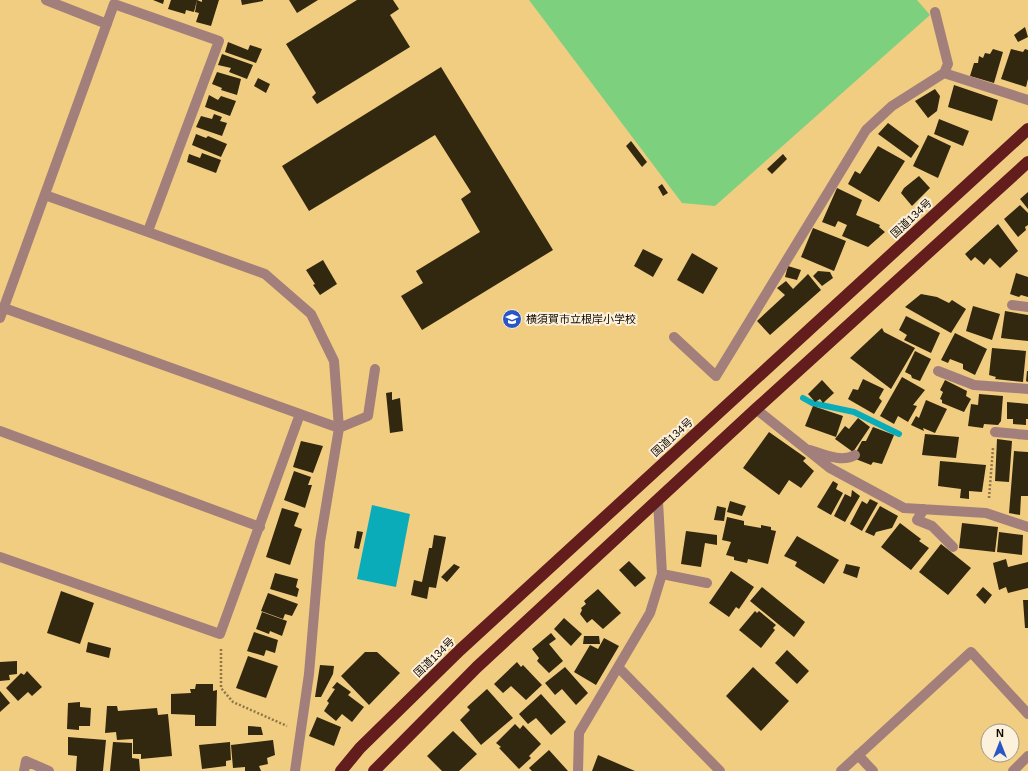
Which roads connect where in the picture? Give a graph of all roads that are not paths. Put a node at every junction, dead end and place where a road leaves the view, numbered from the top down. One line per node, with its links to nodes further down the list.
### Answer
1 (46, 0): 4 (street)
2 (115, 2): 4 (street); 10 (street)
3 (935, 12): 5 (street)
4 (107, 24): 9 (street)
5 (944, 73): 6 (street); 15 (street)
6 (1028, 100)
7 (1028, 129): 42 (highway, 国道134号)
8 (1028, 162): 19 (highway)
9 (46, 195): 10 (street); 13 (street)
10 (148, 231): 21 (street)
11 (1012, 305): 12 (street)
12 (1028, 307)
13 (4, 308): 14 (street); 20 (street)
14 (0, 318)
15 (674, 336)
16 (375, 368): 21 (street)
17 (938, 371): 18 (street)
18 (1028, 389)
19 (756, 409): 25 (street); 27 (highway)
20 (300, 414): 21 (street); 29 (street)
21 (339, 428): 41 (street)
22 (0, 431): 29 (street)
23 (995, 432): 24 (street)
24 (1028, 435)
25 (802, 448): 26 (street); 28 (street)
26 (855, 455)
27 (658, 501): 33 (street); 43 (highway)
28 (924, 509): 30 (street); 31 (street)
29 (260, 527): 32 (street)
30 (1028, 527)
31 (953, 547)
32 (0, 558)
33 (662, 574): 34 (street); 35 (street)
34 (707, 583)
35 (618, 667): 44 (street); 45 (street)
36 (1028, 714): 37 (street)
37 (858, 756): 46 (street); 47 (street)
38 (1028, 756): 48 (street)
39 (24, 771): 40 (street)
40 (49, 771)
41 (295, 771)
42 (341, 771)
43 (374, 771)
44 (578, 771)
45 (720, 771)
46 (841, 771)
47 (873, 771)
48 (1013, 771)

